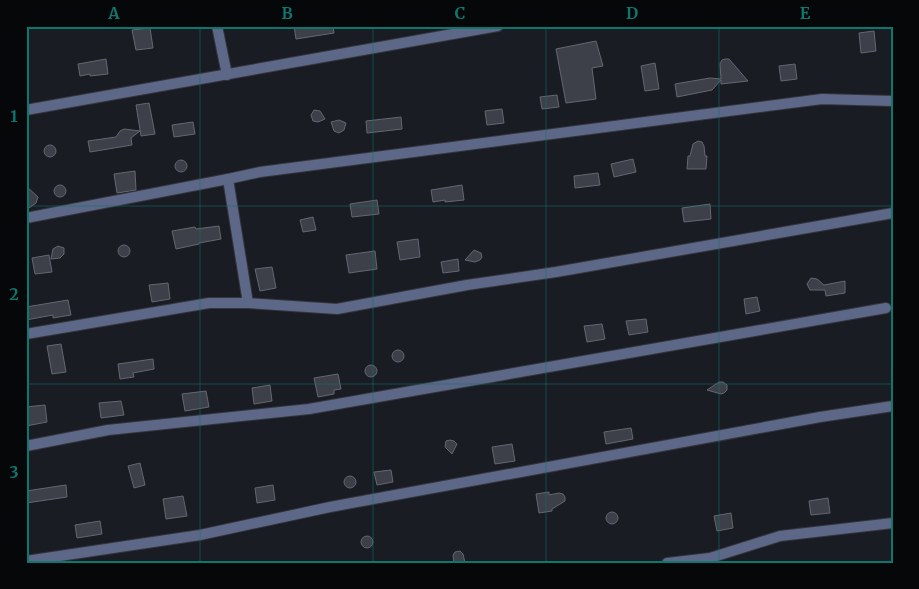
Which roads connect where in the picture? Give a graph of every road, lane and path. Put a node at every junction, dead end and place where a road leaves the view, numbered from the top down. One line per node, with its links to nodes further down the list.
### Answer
1 (217, 26): 3 (street)
2 (498, 26): 3 (street)
3 (227, 75): 5 (street)
4 (893, 101): 6 (street)
5 (26, 110)
6 (228, 179): 8 (street); 9 (street)
7 (893, 213): 9 (street)
8 (26, 218)
9 (248, 303): 11 (street)
10 (886, 308): 13 (street)
11 (26, 334)
12 (893, 406): 15 (street)
13 (26, 446)
14 (893, 523): 16 (street)
15 (26, 561)
16 (667, 563)

